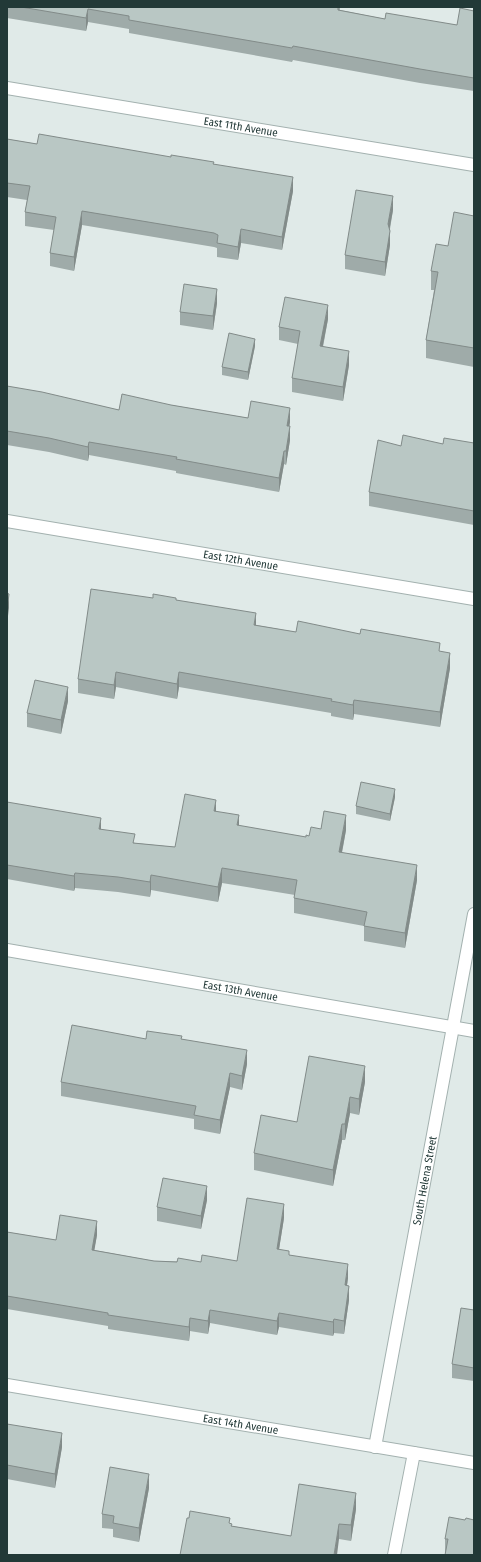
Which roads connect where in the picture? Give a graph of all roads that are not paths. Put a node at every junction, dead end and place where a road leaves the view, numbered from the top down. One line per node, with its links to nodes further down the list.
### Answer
1 (7, 88): 2 (street, East 11th Avenue)
2 (474, 165)
3 (7, 521): 4 (street, East 12th Avenue)
4 (474, 599)
5 (474, 914): 7 (street, South Helena Street)
6 (7, 950): 7 (street, East 13th Avenue)
7 (453, 1028): 8 (street, East 13th Avenue); 10 (street, South Helena Street)
8 (474, 1031)
9 (7, 1385): 10 (street, East 14th Avenue)
10 (376, 1447): 11 (street, East 14th Avenue)
11 (414, 1453): 12 (street, East 14th Avenue); 13 (street)
12 (474, 1463)
13 (394, 1555)

